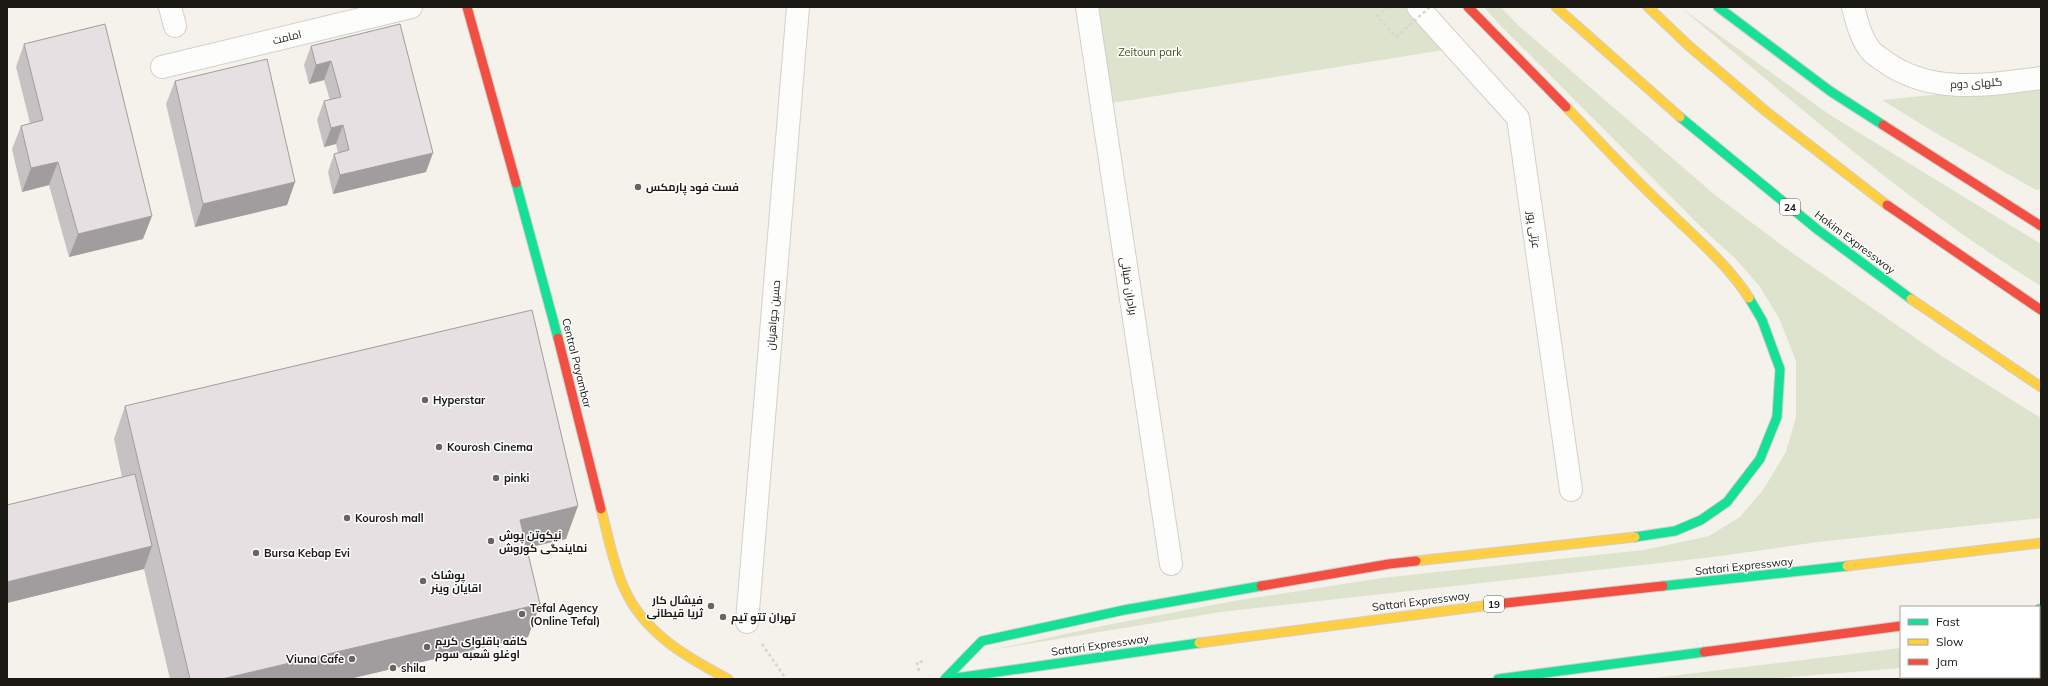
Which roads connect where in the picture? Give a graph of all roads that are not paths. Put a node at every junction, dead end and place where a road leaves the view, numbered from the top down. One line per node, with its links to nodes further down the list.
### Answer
1 (411, 7): 11 (street, امامت)
2 (468, 7): 21 (main road, Central Payambar)
3 (798, 7): 19 (street, حسین جواهریان)
4 (1087, 7): 18 (street, برادران ضیائی)
5 (1418, 7): 16 (street, عزتی پور)
6 (1468, 7): 22 (main road)
7 (1556, 7): 15 (main road, Hakim Expressway / 24)
8 (1648, 7): 14 (main road)
9 (1718, 7): 13 (main road)
10 (1853, 7): 12 (street, گلهای دوم)
11 (162, 67)
12 (2041, 78)
13 (2041, 226)
14 (2041, 310)
15 (2041, 387)
16 (1571, 490)
17 (2041, 543): 23 (main road, Sattari Expressway / 19)
18 (1171, 564)
19 (747, 622)
20 (1900, 626): 24 (main road)
21 (728, 679)
22 (945, 679)
23 (949, 679)
24 (1498, 679)

